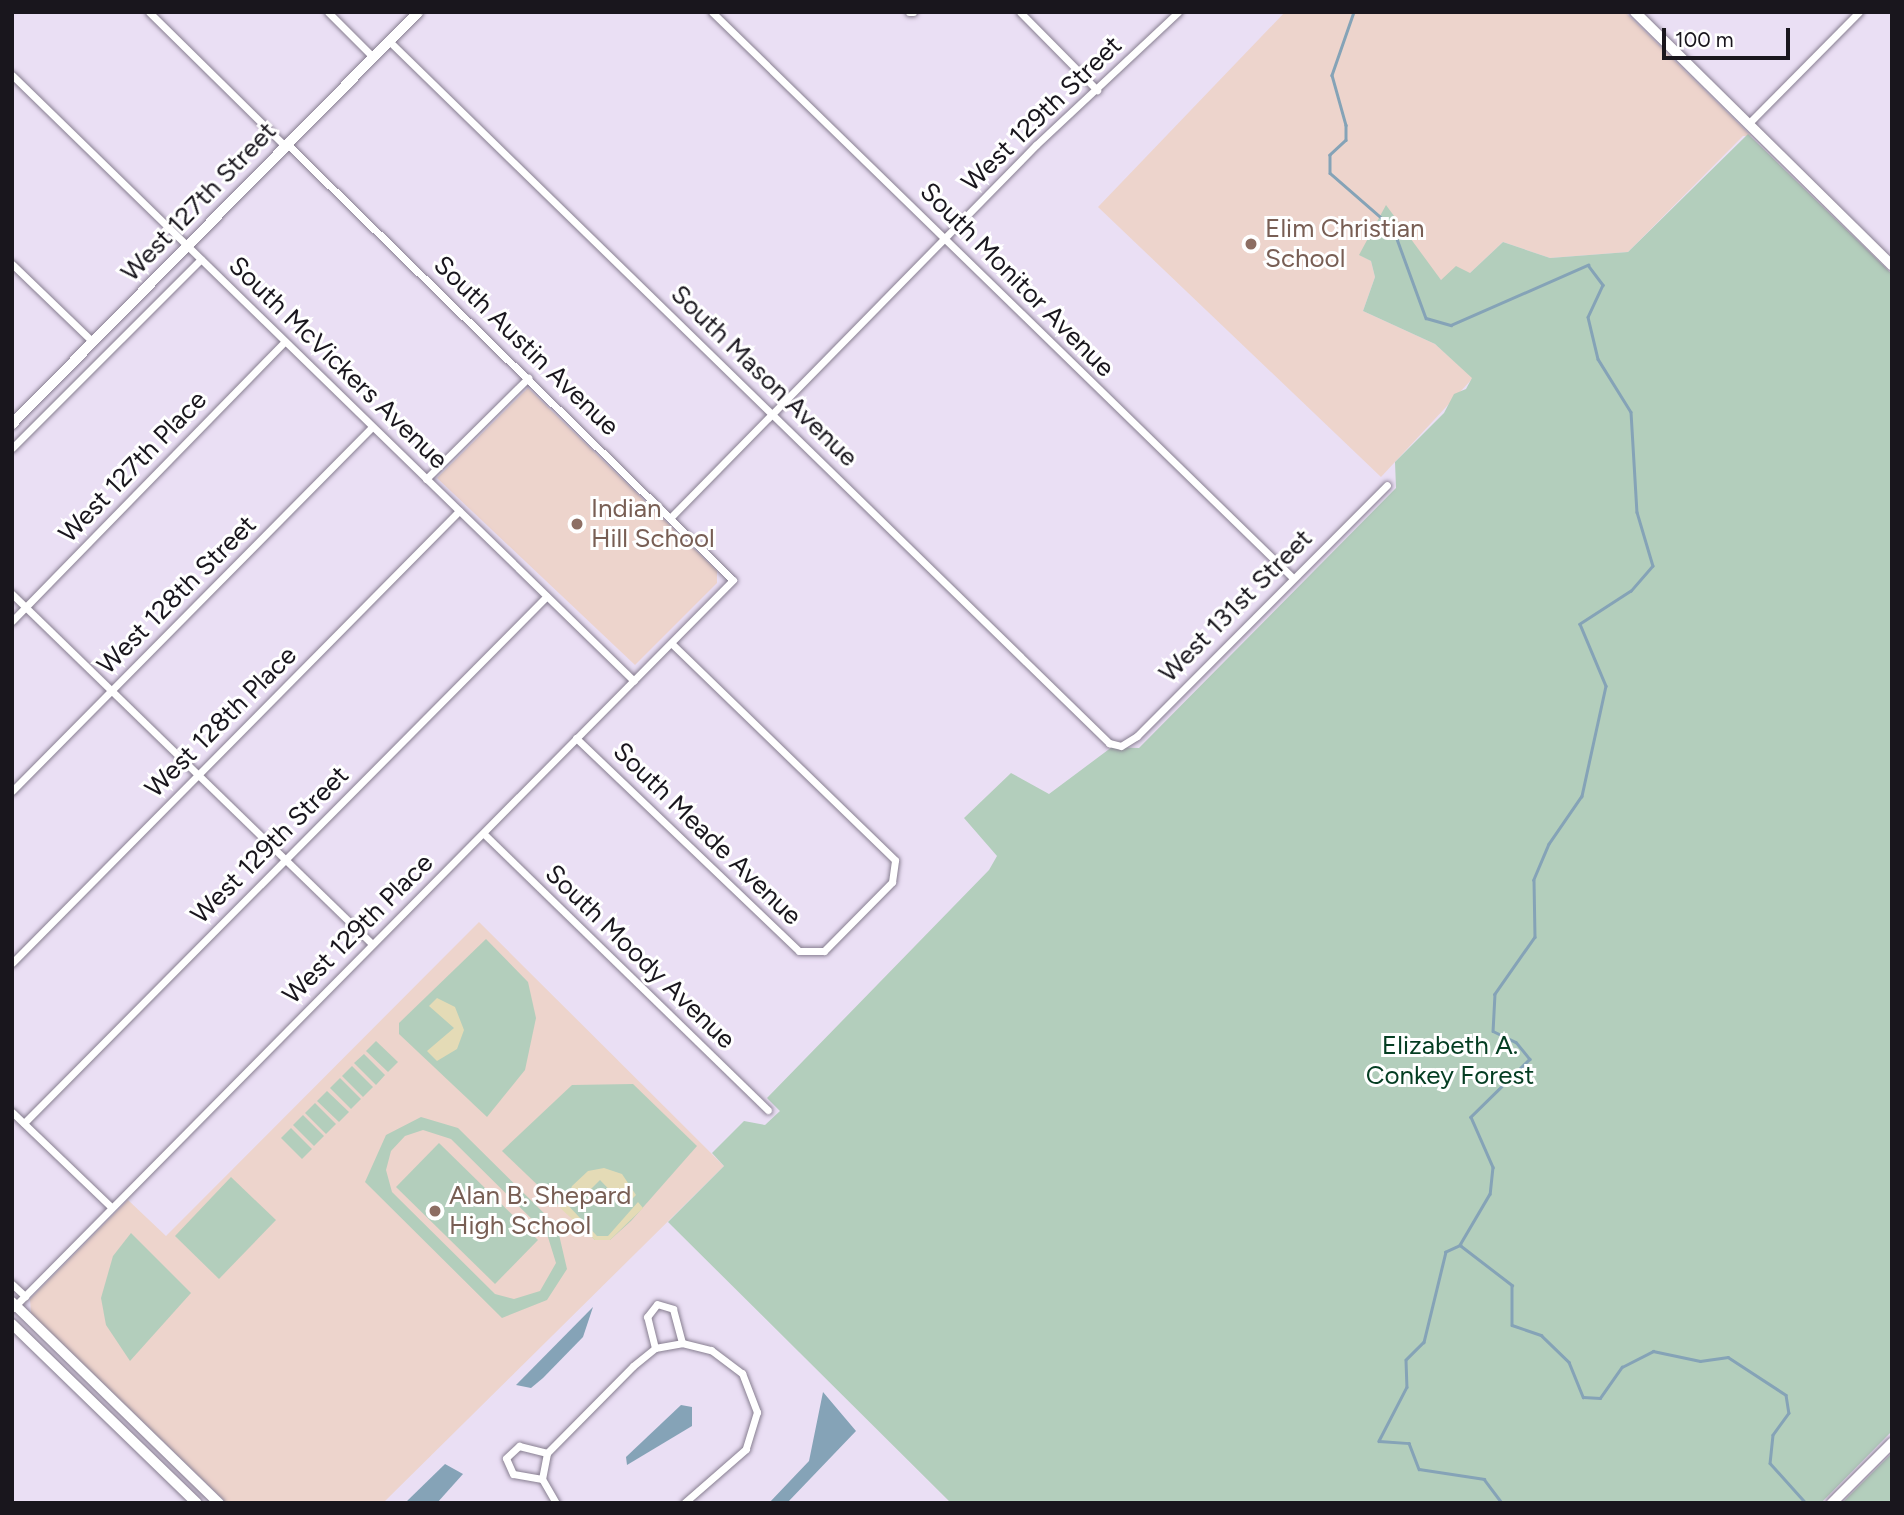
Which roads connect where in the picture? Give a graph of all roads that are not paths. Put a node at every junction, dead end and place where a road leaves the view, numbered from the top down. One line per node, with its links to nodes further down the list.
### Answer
1 (149, 12): 14 (street, South Austin Avenue)
2 (328, 12): 10 (street)
3 (418, 12): 9 (main road, West 127th Street)
4 (712, 12): 15 (street, South Monitor Avenue)
5 (1020, 12): 12 (street)
6 (1178, 12): 12 (street, West 129th Street)
7 (1634, 12): 13 (main road)
8 (1859, 12): 13 (street)
9 (389, 41): 10 (main road, West 127th Street); 23 (street, South Mason Avenue)
10 (373, 57): 14 (main road, West 127th Street)
11 (12, 75): 16 (street, South McVickers Avenue)
12 (1097, 90): 15 (street, West 129th Street)
13 (1748, 124): 19 (main road)
14 (286, 145): 16 (main road, West 127th Street); 22 (street, South Austin Avenue)
15 (945, 238): 23 (street, West 129th Street); 31 (street, South Monitor Avenue)
16 (189, 247): 17 (street, South McVickers Avenue); 20 (main road, West 127th Street)
17 (201, 259): 21 (street, South McVickers Avenue); 26 (street)
18 (12, 264): 20 (street)
19 (1892, 265)
20 (93, 342): 24 (main road, West 127th Street)
21 (285, 342): 25 (street, South McVickers Avenue); 35 (street, West 127th Place)
22 (528, 378): 27 (street); 30 (street, South Austin Avenue)
23 (773, 414): 30 (street, West 129th Street); 41 (street, South Mason Avenue)
24 (12, 424)
25 (372, 427): 27 (street, South McVickers Avenue); 39 (street, West 128th Street)
26 (12, 448)
27 (426, 479): 29 (street, South McVickers Avenue)
28 (1387, 485): 31 (street, West 131st Street)
29 (459, 511): 34 (street, South McVickers Avenue); 42 (street, West 128th Place)
30 (672, 516): 32 (street, South Austin Avenue)
31 (1293, 578): 41 (street, West 131st Street)
32 (733, 579): 37 (street, West 129th Place)
33 (12, 594): 35 (street)
34 (547, 596): 38 (street, South McVickers Avenue); 45 (street, West 129th Street)
35 (26, 607): 36 (street, West 127th Place); 39 (street)
36 (12, 621)
37 (672, 643): 38 (street, West 129th Place); 40 (street, South Meade Avenue)
38 (634, 681): 40 (street, West 129th Place)
39 (112, 691): 42 (street); 43 (street, West 128th Street)
40 (576, 738): 44 (street, West 129th Place)
41 (1110, 743)
42 (198, 776): 45 (street); 47 (street, West 128th Place)
43 (12, 792)
44 (484, 834): 46 (street, West 129th Place); 48 (street, South Moody Avenue)
45 (285, 860): 46 (street); 50 (street, West 129th Street)
46 (372, 944): 51 (street, West 129th Place)
47 (12, 963)
48 (768, 1110)
49 (12, 1112): 50 (street)
50 (24, 1123): 51 (street)
51 (111, 1207): 53 (street, West 129th Place)
52 (12, 1284): 53 (street)
53 (25, 1296): 54 (street, West 129th Place)
54 (13, 1305): 62 (main road)
55 (12, 1324): 61 (main road)
56 (682, 1343): 57 (street); 57 (street); 64 (street)
57 (655, 1348): 59 (street)
58 (1892, 1443): 65 (main road)
59 (547, 1453): 60 (street); 60 (street)
60 (542, 1479): 63 (street)
61 (197, 1503)
62 (218, 1503)
63 (556, 1503)
64 (684, 1503)
65 (1832, 1503)

